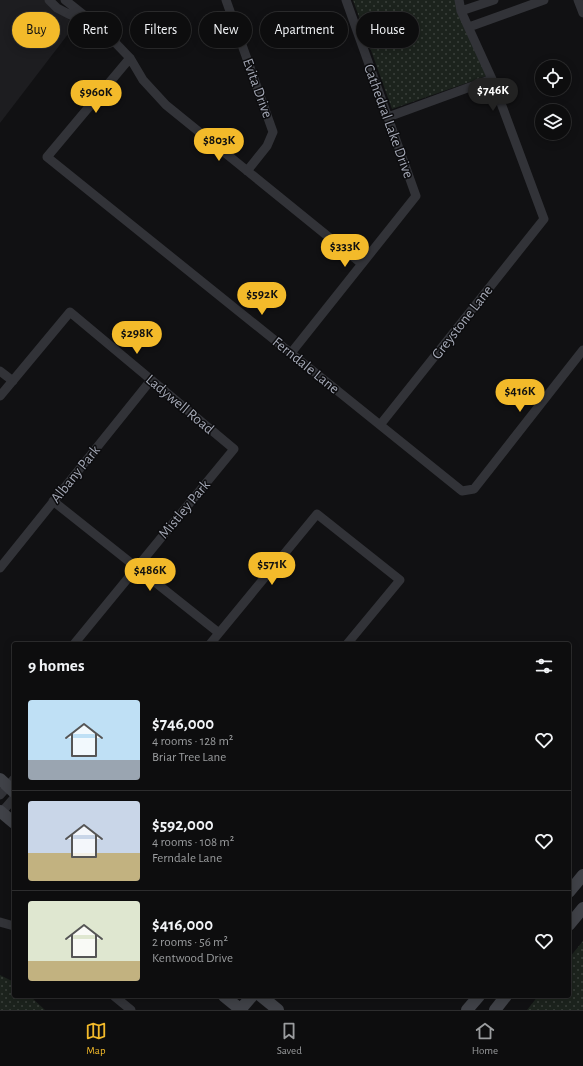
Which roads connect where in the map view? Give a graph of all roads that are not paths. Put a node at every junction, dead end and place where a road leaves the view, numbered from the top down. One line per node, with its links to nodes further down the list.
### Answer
1 (48, 0): 11 (street)
2 (65, 0): 10 (street)
3 (226, 0): 18 (street, Evita Drive)
4 (346, 0): 17 (street, Cathedral Lake Drive)
5 (459, 0): 9 (street)
6 (494, 0): 9 (street)
7 (544, 0): 13 (street)
8 (578, 0): 12 (street)
9 (462, 11): 13 (street)
10 (80, 12)
11 (68, 13)
12 (583, 13)
13 (469, 27): 16 (street)
14 (120, 48): 15 (street)
15 (130, 58): 18 (street); 21 (street, Ferndale Lane)
16 (492, 79): 17 (street); 26 (street, Greystone Lane)
17 (388, 117): 19 (street, Cathedral Lake Drive)
18 (247, 171): 19 (street)
19 (362, 264): 21 (street)
20 (583, 350): 26 (street, Ferndale Lane)
21 (291, 353): 26 (street, Ferndale Lane)
22 (0, 371): 24 (street)
23 (151, 380): 24 (street, Ladywell Road); 27 (street, Ladywell Road); 28 (street, Albany Park)
24 (12, 381): 25 (street)
25 (0, 396)
26 (380, 425)
27 (234, 449): 30 (street, Mistley Park)
28 (53, 501): 29 (street, Albany Park); 30 (street)
29 (0, 568)
30 (136, 568): 31 (street); 32 (street, Mistley Park)
31 (219, 633): 33 (street); 34 (street)
32 (76, 642)
33 (212, 642)
34 (349, 642)
35 (12, 800): 36 (street)
36 (0, 813): 37 (main road)
37 (12, 822)
38 (583, 875): 39 (main road)
39 (571, 890)
40 (583, 908): 42 (main road)
41 (0, 922): 43 (street)
42 (571, 923)
43 (12, 925)
44 (116, 998): 50 (street)
45 (226, 998): 51 (main road)
46 (250, 998): 51 (main road)
47 (263, 998): 52 (main road)
48 (477, 998): 53 (main road)
49 (504, 998): 54 (main road)
50 (131, 1010)
51 (240, 1010)
52 (278, 1010)
53 (467, 1010)
54 (495, 1010)

